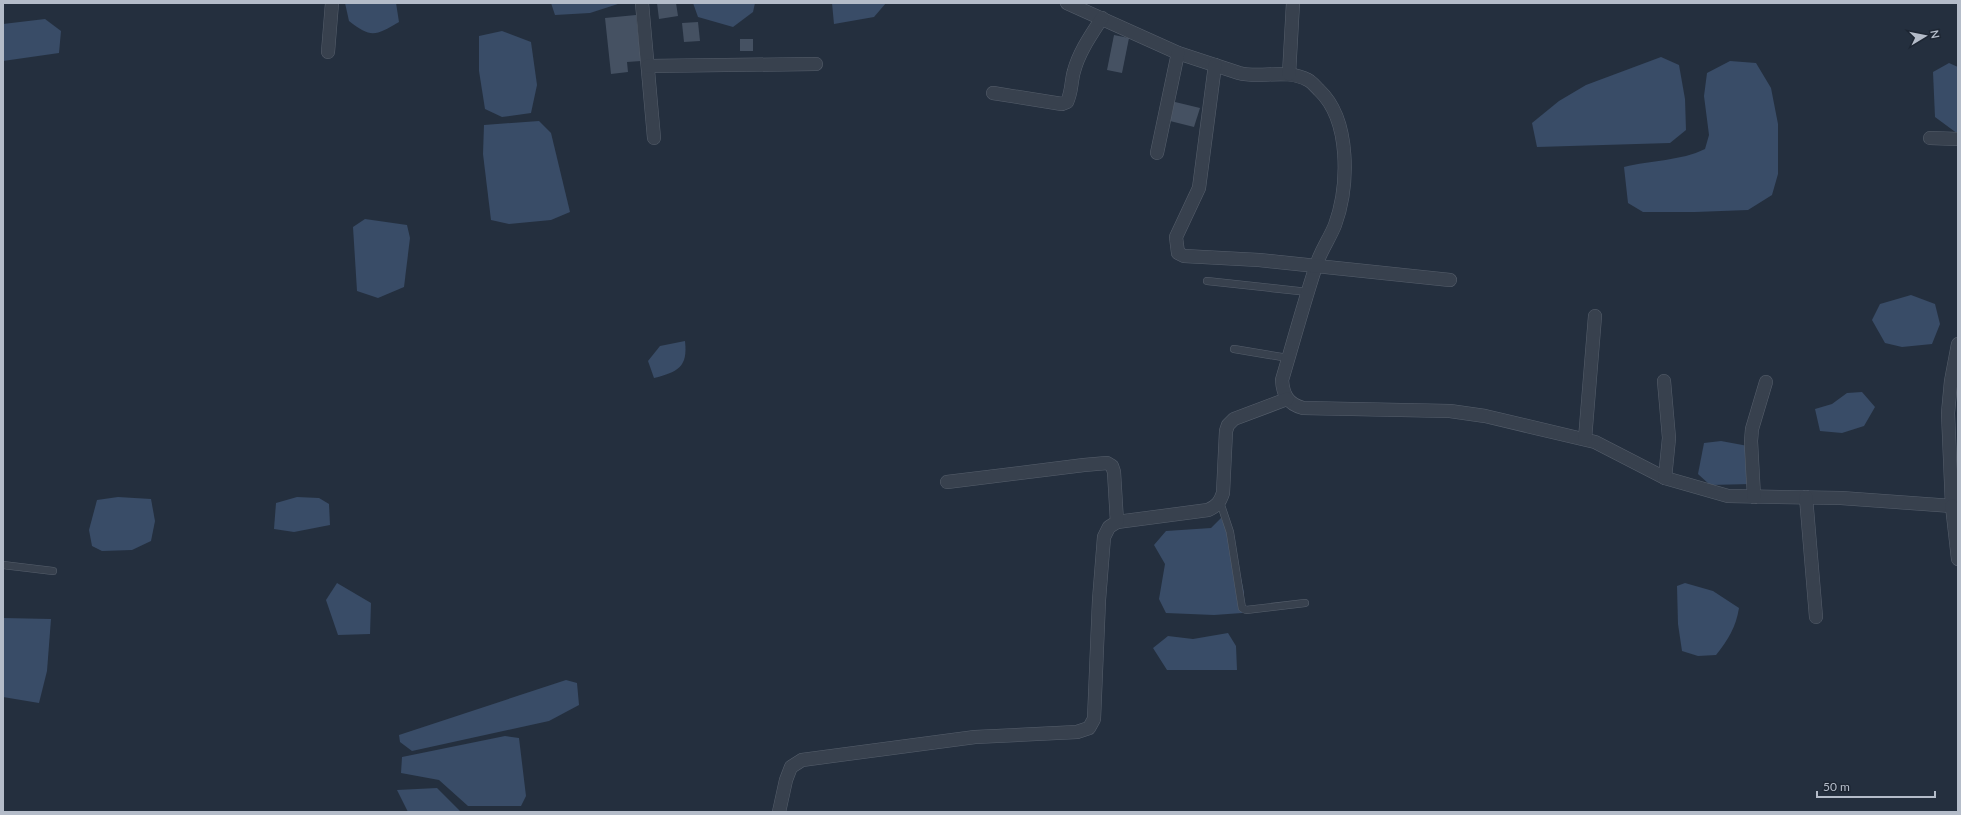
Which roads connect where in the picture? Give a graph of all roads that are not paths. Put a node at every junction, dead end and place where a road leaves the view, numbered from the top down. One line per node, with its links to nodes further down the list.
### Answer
1 (332, 3): 6 (street)
2 (642, 3): 10 (street)
3 (1068, 3): 5 (street)
4 (1293, 3): 11 (street)
5 (1102, 18): 7 (street); 12 (street)
6 (328, 52)
7 (1178, 53): 9 (street); 16 (street)
8 (816, 64): 10 (street)
9 (1215, 65): 11 (street); 17 (street)
10 (648, 66): 13 (street)
11 (1289, 74): 17 (street)
12 (993, 93)
13 (654, 138)
14 (1930, 138): 15 (street)
15 (1958, 139)
16 (1157, 153)
17 (1315, 266): 18 (street); 20 (street)
18 (1450, 280)
19 (1207, 281): 20 (lane)
20 (1308, 292): 24 (street)
21 (1595, 316): 29 (street)
22 (1958, 344): 26 (street)
23 (1234, 348): 24 (lane)
24 (1288, 358): 28 (street)
25 (1664, 381): 31 (street)
26 (1955, 381): 30 (street)
27 (1766, 382): 33 (street)
28 (1287, 399): 29 (street); 35 (street)
29 (1585, 439): 31 (street)
30 (1954, 454): 36 (street)
31 (1665, 478): 33 (street)
32 (947, 482): 37 (street)
33 (1754, 497): 34 (street)
34 (1806, 497): 36 (street); 42 (street)
35 (1220, 502): 37 (street); 41 (lane)
36 (1952, 506): 38 (street)
37 (1117, 522): 43 (street)
38 (1958, 559)
39 (3, 564): 40 (lane)
40 (54, 571)
41 (1305, 604)
42 (1816, 617)
43 (779, 812)

